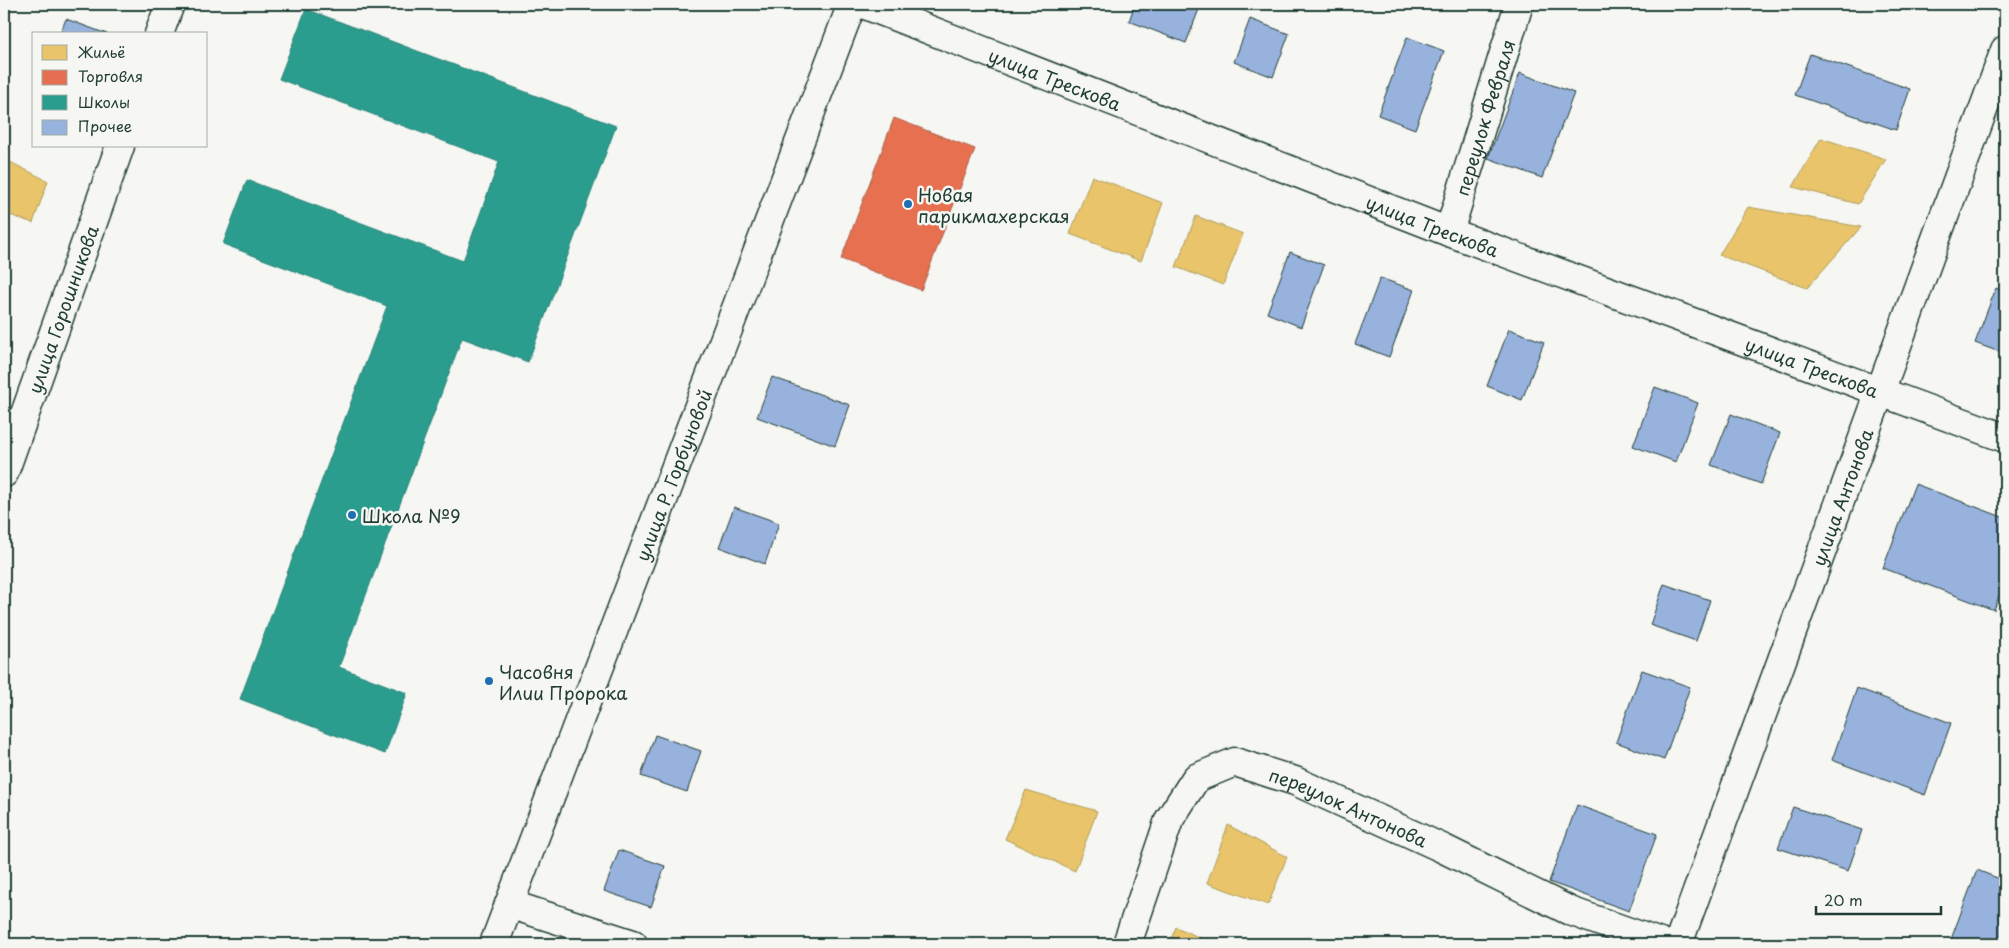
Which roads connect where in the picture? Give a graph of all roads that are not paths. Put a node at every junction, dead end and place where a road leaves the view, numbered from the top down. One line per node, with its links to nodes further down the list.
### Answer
1 (170, 4): 5 (street)
2 (852, 4): 12 (street, улица Р. Горбуновой)
3 (863, 4): 8 (street, улица Трескова)
4 (1520, 4): 8 (street, переулок Февраля)
5 (160, 32)
6 (2005, 50): 9 (street, улица Антонова)
7 (119, 148): 11 (street, улица Горошникова)
8 (1449, 232): 9 (street, улица Трескова)
9 (1881, 392): 10 (street, улица Трескова); 17 (street, улица Антонова)
10 (2005, 438)
11 (4, 473)
12 (510, 904): 13 (street, улица Р. Горбуновой); 14 (street)
13 (494, 944)
14 (633, 944)
15 (1127, 944): 16 (street, переулок Антонова)
16 (1663, 944)
17 (1678, 944)

